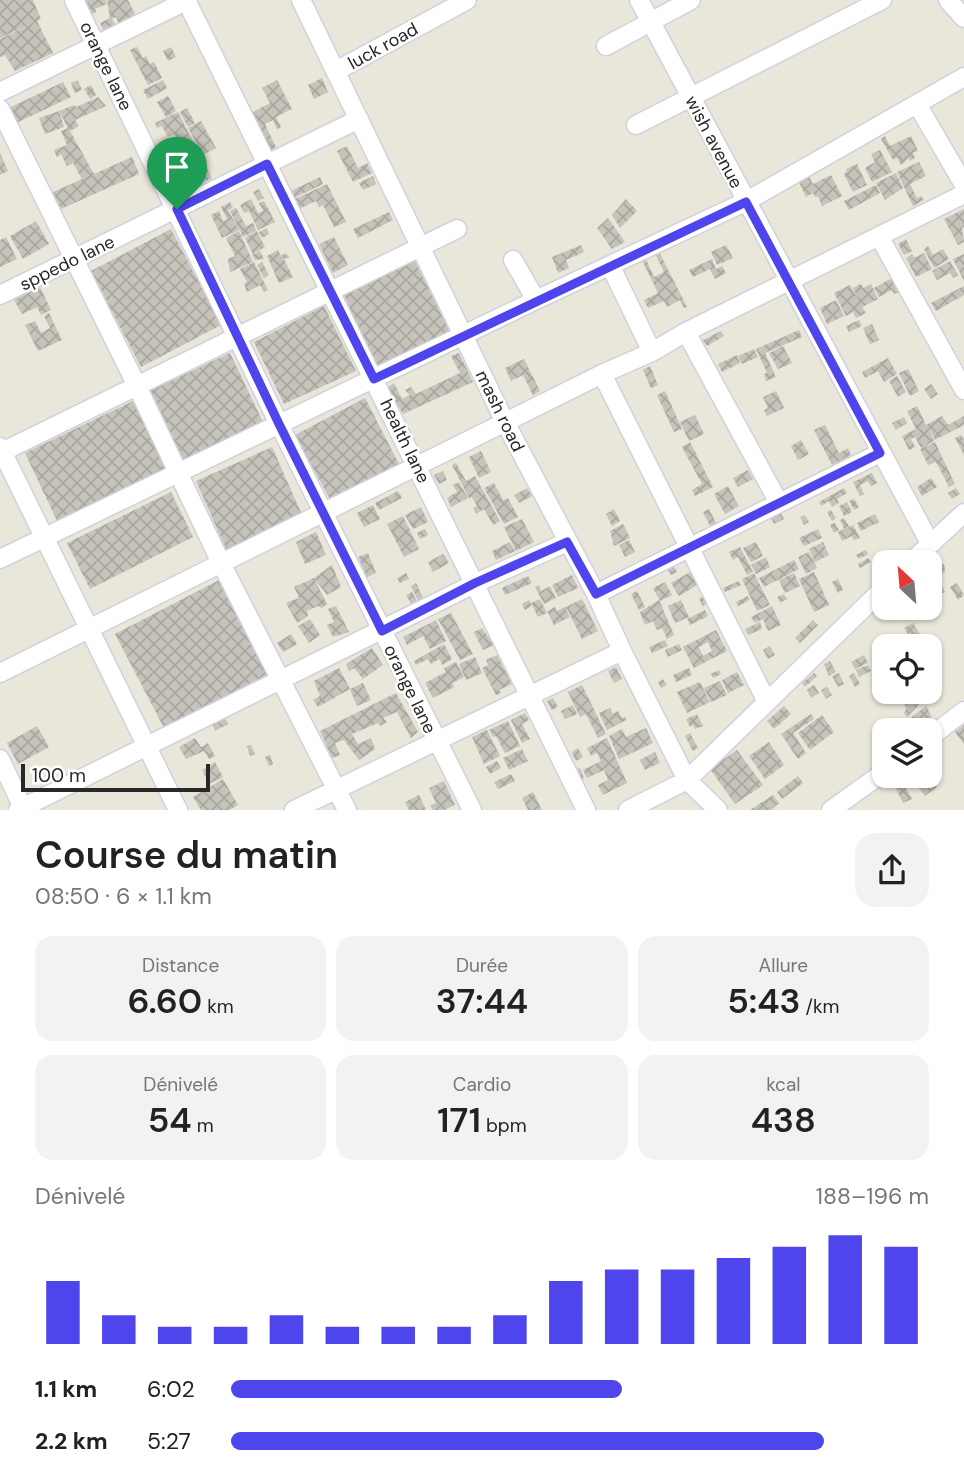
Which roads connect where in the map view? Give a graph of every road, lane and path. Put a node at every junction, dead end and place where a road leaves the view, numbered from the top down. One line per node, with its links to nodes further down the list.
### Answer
1 (74, 0): 11 (street, orange lane)
2 (187, 0): 11 (street); 21 (street, health lane)
3 (301, 0): 13 (street, mash road)
4 (466, 0): 13 (street, luck road)
5 (639, 0): 10 (street, wish avenue)
6 (691, 0): 10 (street)
7 (882, 0): 16 (street)
8 (948, 0): 9 (street)
9 (964, 18)
10 (651, 23): 12 (street); 16 (street, wish avenue)
11 (96, 45): 15 (street); 25 (street, orange lane)
12 (607, 46)
13 (336, 71): 19 (street, mash road)
14 (964, 77): 17 (street)
15 (0, 92)
16 (691, 99): 20 (street); 24 (street, wish avenue)
17 (917, 104): 22 (street); 24 (street)
18 (0, 109): 29 (street)
19 (359, 119): 21 (street, sppedo lane); 28 (street, mash road)
20 (636, 125)
21 (267, 164): 25 (street, sppedo lane); 33 (street, health lane)
22 (964, 185)
23 (964, 194): 27 (street)
24 (746, 202): 31 (street); 32 (street, wish avenue)
25 (177, 209): 29 (street, sppedo lane); 38 (street, orange lane)
26 (457, 229): 28 (street)
27 (879, 236): 32 (street); 43 (street)
28 (421, 248): 33 (street); 37 (street, mash road)
29 (74, 260): 34 (street, sppedo lane); 42 (street)
30 (513, 260): 35 (street)
31 (610, 265): 35 (street); 39 (street)
32 (789, 281): 36 (street); 47 (street, wish avenue)
33 (331, 292): 38 (street); 41 (street, health lane)
34 (0, 296)
35 (536, 300): 37 (street)
36 (686, 332): 39 (street); 50 (street)
37 (464, 337): 41 (street); 44 (street, mash road)
38 (237, 338): 42 (street); 45 (street, orange lane)
39 (652, 352): 40 (street)
40 (601, 374): 44 (street); 56 (street)
41 (374, 379): 45 (street); 48 (street, health lane)
42 (138, 386): 46 (street); 49 (street)
43 (964, 390)
44 (505, 422): 48 (street); 54 (street, mash road)
45 (279, 424): 49 (street); 51 (street, orange lane)
46 (1, 450): 53 (street)
47 (880, 453): 50 (street); 55 (street, wish avenue)
48 (417, 466): 51 (street); 60 (street, health lane)
49 (177, 473): 53 (street); 59 (street)
50 (779, 503): 56 (street)
51 (324, 512): 59 (street); 64 (street, orange lane)
52 (964, 513): 55 (street)
53 (44, 537): 58 (street); 63 (street)
54 (567, 542): 60 (street); 61 (street, mash road)
55 (930, 543): 57 (street)
56 (689, 548): 61 (street); 69 (street)
57 (923, 550)
58 (0, 559)
59 (221, 563): 63 (street); 67 (street)
60 (475, 583): 64 (street); 68 (street, health lane)
61 (596, 594): 65 (street, mash road)
62 (872, 600): 69 (street)
63 (89, 629): 66 (street); 73 (street)
64 (382, 631): 67 (street); 72 (street, orange lane)
65 (622, 651): 68 (street); 75 (street, mash road)
66 (0, 673)
67 (281, 680): 73 (street); 77 (street)
68 (531, 695): 72 (street); 83 (street, health lane)
69 (767, 702): 75 (street)
70 (964, 711): 71 (street)
71 (942, 728)
72 (436, 741): 77 (street); 82 (street, orange lane)
73 (148, 748): 78 (street); 79 (street)
74 (0, 759): 78 (street)
75 (687, 780): 84 (street); 85 (street, mash road)
76 (872, 781): 86 (street)
77 (336, 789): 80 (street); 81 (street)
78 (21, 809)
79 (178, 810)
80 (294, 810)
81 (347, 810)
82 (472, 810)
83 (586, 810)
84 (628, 810)
85 (718, 810)
86 (831, 810)

